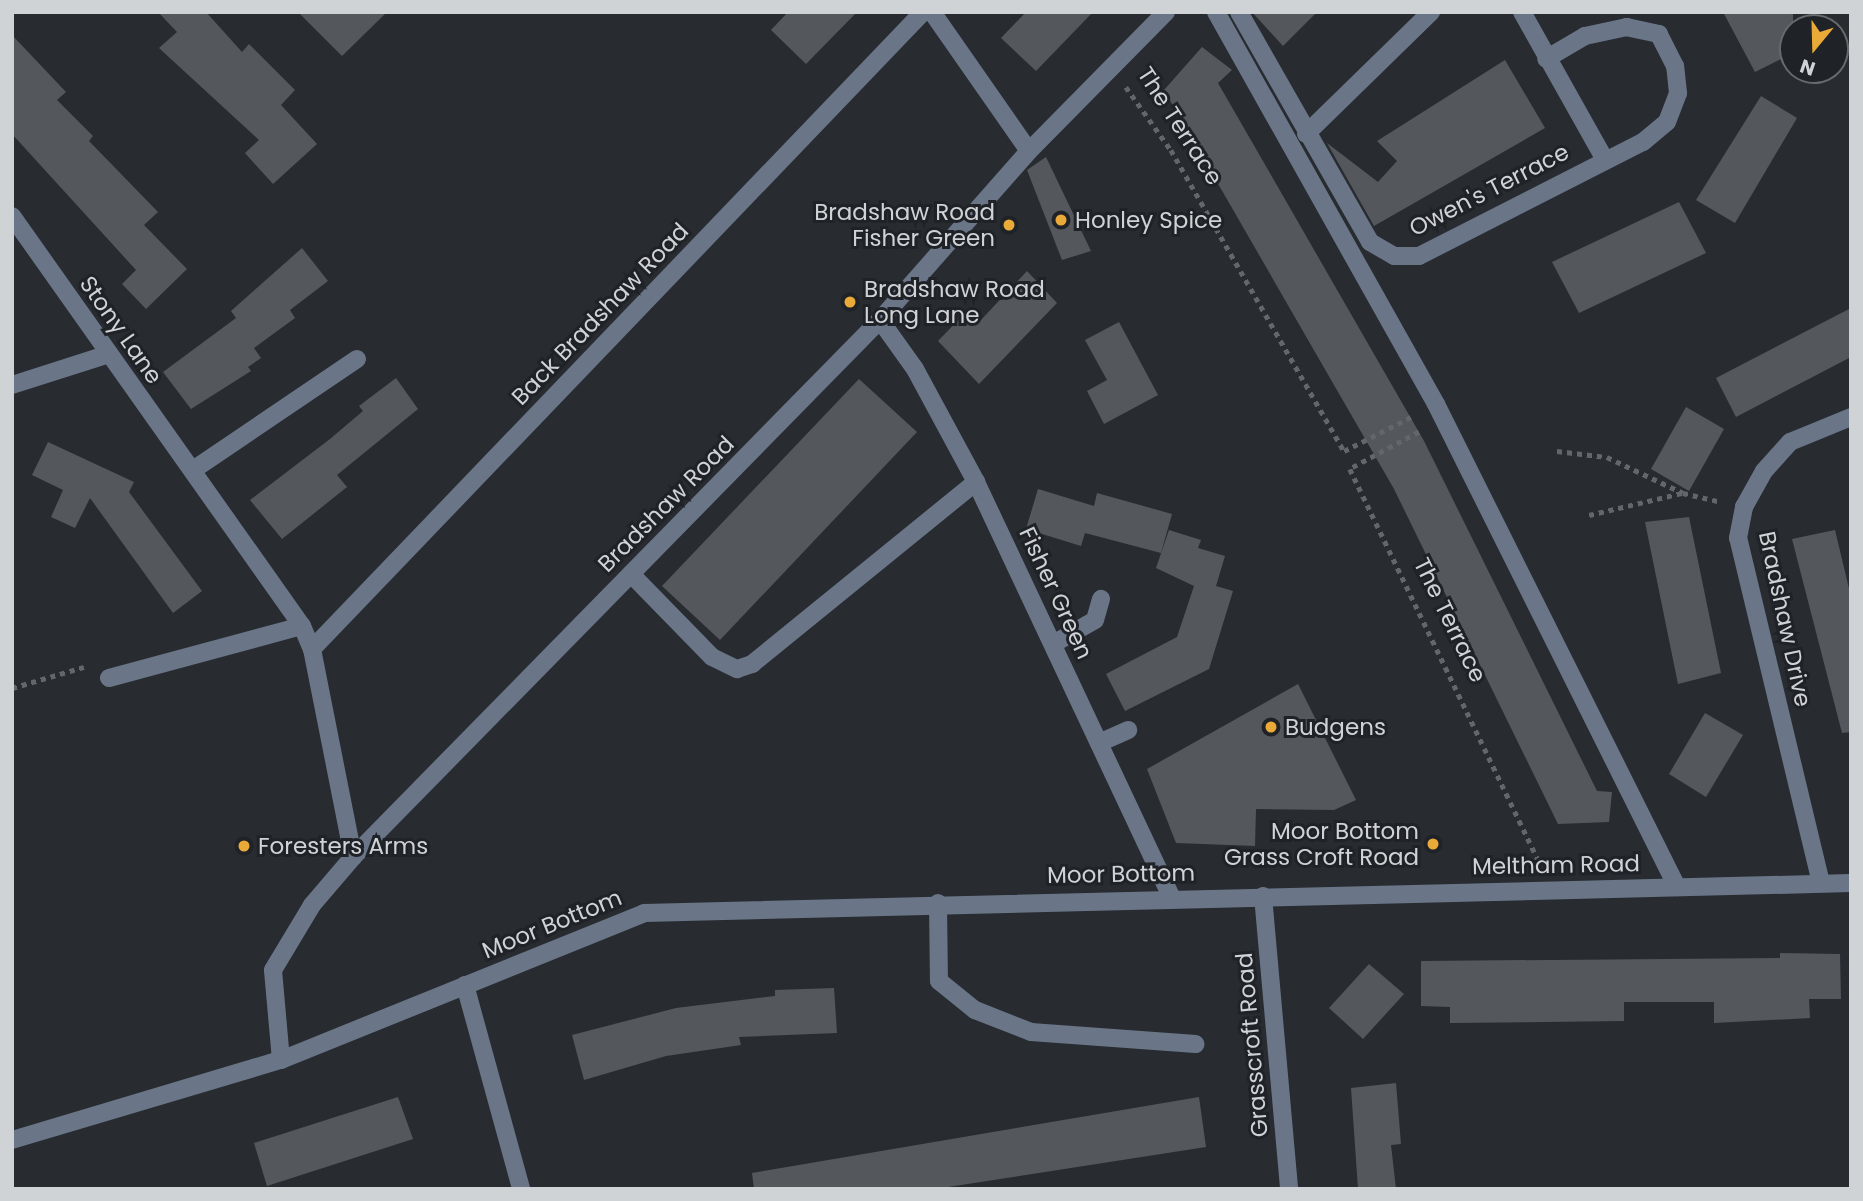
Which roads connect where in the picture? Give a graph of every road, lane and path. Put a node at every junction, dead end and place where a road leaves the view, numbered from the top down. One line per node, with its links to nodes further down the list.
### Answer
1 (923, 12): 30 (street, Back Bradshaw Road)
2 (932, 12): 11 (street)
3 (1166, 12): 9 (street, Bradshaw Road)
4 (1216, 12): 18 (street)
5 (1240, 12): 10 (street)
6 (1431, 12): 10 (street)
7 (1522, 12): 8 (street)
8 (1546, 59): 12 (street); 12 (street)
9 (1112, 67): 11 (street, Bradshaw Road); 18 (path, The Terrace)
10 (1306, 134): 12 (street, Owen's Terrace)
11 (1029, 151): 14 (street, Bradshaw Road)
12 (1604, 158)
13 (12, 216): 15 (street, Stony Lane)
14 (880, 320): 22 (street, Fisher Green); 26 (street, Bradshaw Road)
15 (107, 355): 17 (street); 21 (street, Stony Lane)
16 (356, 359): 21 (street)
17 (12, 385)
18 (1439, 412): 37 (street); 38 (path, The Terrace)
19 (1851, 417): 24 (street, Bradshaw Drive)
20 (1557, 451): 23 (path)
21 (193, 470): 28 (street, Stony Lane)
22 (976, 482): 26 (street); 29 (street, Fisher Green)
23 (1683, 493): 24 (path); 25 (path)
24 (1744, 507): 35 (street, Bradshaw Drive)
25 (1590, 515)
26 (631, 574): 34 (street, Bradshaw Road)
27 (1101, 599): 29 (street)
28 (302, 626): 30 (street, Stony Lane); 31 (street)
29 (1053, 643): 33 (street, Fisher Green)
30 (312, 649): 34 (street, Stony Lane)
31 (109, 678)
32 (1128, 730): 33 (street)
33 (1100, 743): 39 (street, Fisher Green)
34 (353, 857): 44 (street, Bradshaw Road)
35 (1821, 883): 36 (street, Meltham Road); 37 (street, Meltham Road)
36 (1851, 883)
37 (1677, 887): 38 (street, Meltham Road)
38 (1553, 889): 40 (street, Meltham Road)
39 (1171, 896): 40 (street, Moor Bottom); 41 (street, Moor Bottom)
40 (1263, 897): 47 (street, Grasscroft Road)
41 (938, 903): 42 (street, Moor Bottom); 43 (street)
42 (465, 985): 44 (street, Moor Bottom); 46 (street)
43 (1196, 1044)
44 (281, 1060): 45 (street, Moor Bottom)
45 (12, 1140)
46 (520, 1189)
47 (1289, 1189)

